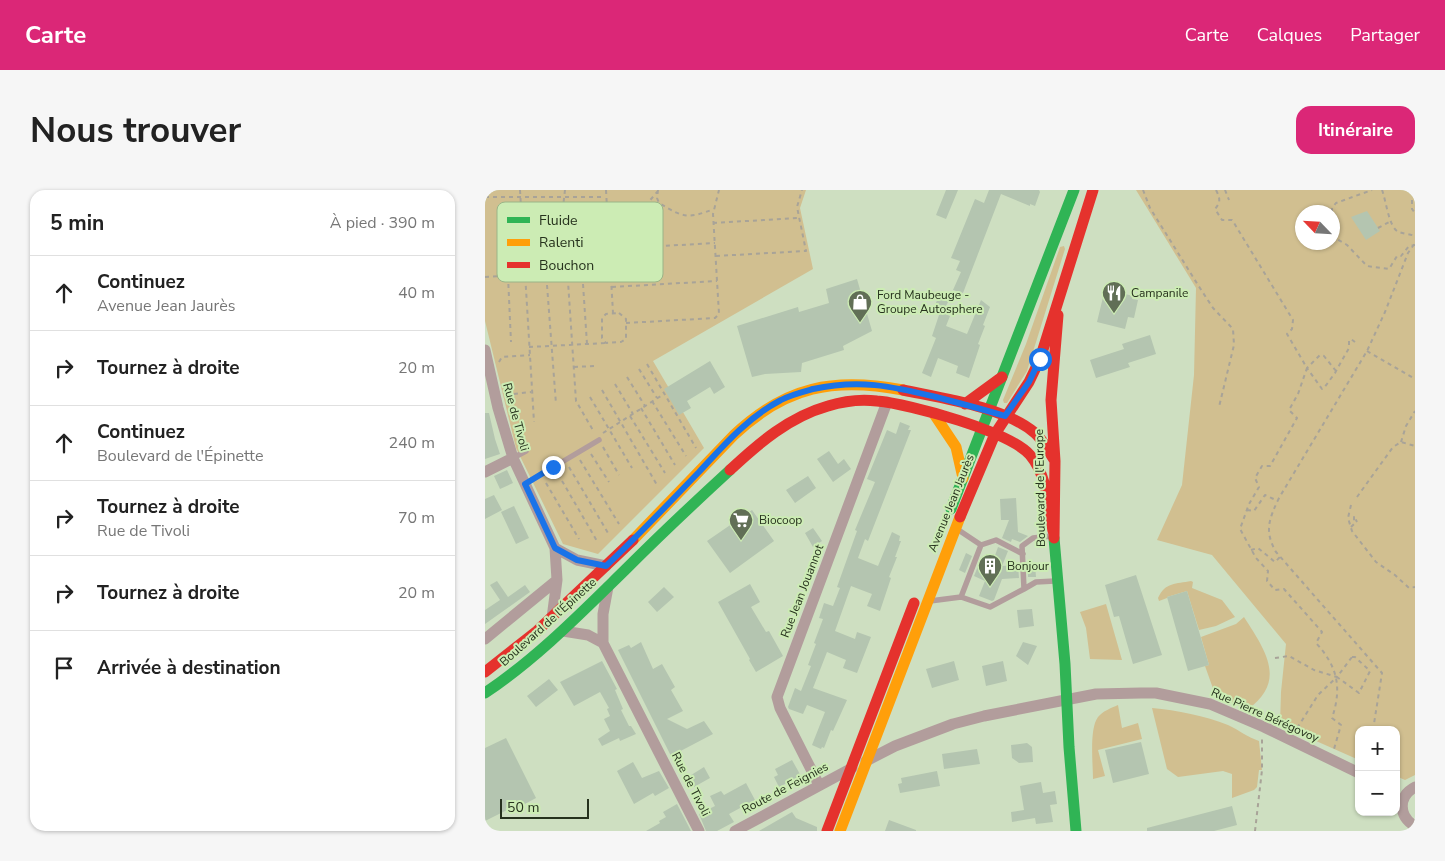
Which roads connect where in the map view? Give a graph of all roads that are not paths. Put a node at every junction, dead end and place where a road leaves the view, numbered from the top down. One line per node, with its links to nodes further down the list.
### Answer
1 (1074, 190): 5 (main road, Avenue Jean Jaurès)
2 (1093, 190): 3 (main road, Avenue Jean Jaurès)
3 (1060, 294): 10 (main road, Avenue Jean Jaurès); 16 (main road, Boulevard de l'Europe)
4 (485, 350): 15 (street, Rue de Tivoli)
5 (1002, 377): 7 (main road); 8 (main road, Avenue Jean Jaurès)
6 (887, 402): 9 (main road, Boulevard de l'Épinette); 29 (main road, Boulevard de l'Épinette); 44 (street, Rue Jean Jouannot)
7 (965, 404): 8 (main road, Boulevard de l'Épinette); 26 (main road, Boulevard de l'Épinette)
8 (989, 411): 10 (main road, Boulevard de l'Épinette); 11 (main road, Avenue Jean Jaurès)
9 (934, 414): 11 (main road, Boulevard de l'Épinette); 18 (main road)
10 (1005, 416): 12 (main road, Avenue Jean Jaurès); 16 (main road, Boulevard de l'Épinette)
11 (982, 429): 12 (main road, Boulevard de l'Épinette); 18 (main road, Avenue Jean Jaurès)
12 (995, 434): 21 (main road, Avenue Jean Jaurès); 22 (main road, Boulevard de l'Épinette)
13 (599, 440): 19 (lane)
14 (526, 451): 15 (lane)
15 (513, 458): 17 (street); 19 (street, Rue de Tivoli)
16 (1055, 461): 22 (main road, Boulevard de l'Europe)
17 (485, 472)
18 (963, 478): 20 (main road, Avenue Jean Jaurès)
19 (525, 484): 24 (street, Rue de Tivoli)
20 (948, 516)
21 (955, 528): 23 (lane); 33 (main road, Avenue Jean Jaurès)
22 (1053, 534): 25 (lane); 28 (main road, Boulevard de l'Europe)
23 (981, 545): 25 (lane); 32 (lane)
24 (555, 548): 26 (street); 27 (street)
25 (1023, 554): 30 (lane)
26 (606, 566): 34 (main road, Boulevard de l'Épinette)
27 (557, 580): 34 (street); 36 (street)
28 (1058, 581): 30 (lane); 40 (main road, Boulevard de l'Europe)
29 (608, 586): 35 (main road, Boulevard de l'Épinette); 37 (street, Rue de Tivoli)
30 (1024, 589): 32 (lane)
31 (919, 590): 42 (main road)
32 (961, 597): 33 (lane)
33 (928, 601): 41 (main road, Avenue Jean Jaurès)
34 (552, 618): 38 (main road, Boulevard de l'Épinette)
35 (563, 631): 37 (street); 39 (main road, Boulevard de l'Épinette)
36 (485, 639)
37 (603, 643): 47 (street, Rue de Tivoli)
38 (485, 672)
39 (485, 693)
40 (1066, 700): 41 (street, Rue Pierre Bérégovoy); 43 (street, Rue Pierre Bérégovoy); 51 (main road, Boulevard de l'Europe)
41 (868, 760): 42 (street, Route de Feignies); 50 (main road, Avenue Jean Jaurès)
42 (849, 769): 44 (street, Route de Feignies); 49 (main road)
43 (1355, 771)
44 (819, 785): 48 (street, Route de Feignies)
45 (1406, 793): 46 (street)
46 (1415, 826): 52 (street)
47 (699, 831)
48 (735, 831)
49 (827, 831)
50 (840, 831)
51 (1076, 831)
52 (1415, 831)

